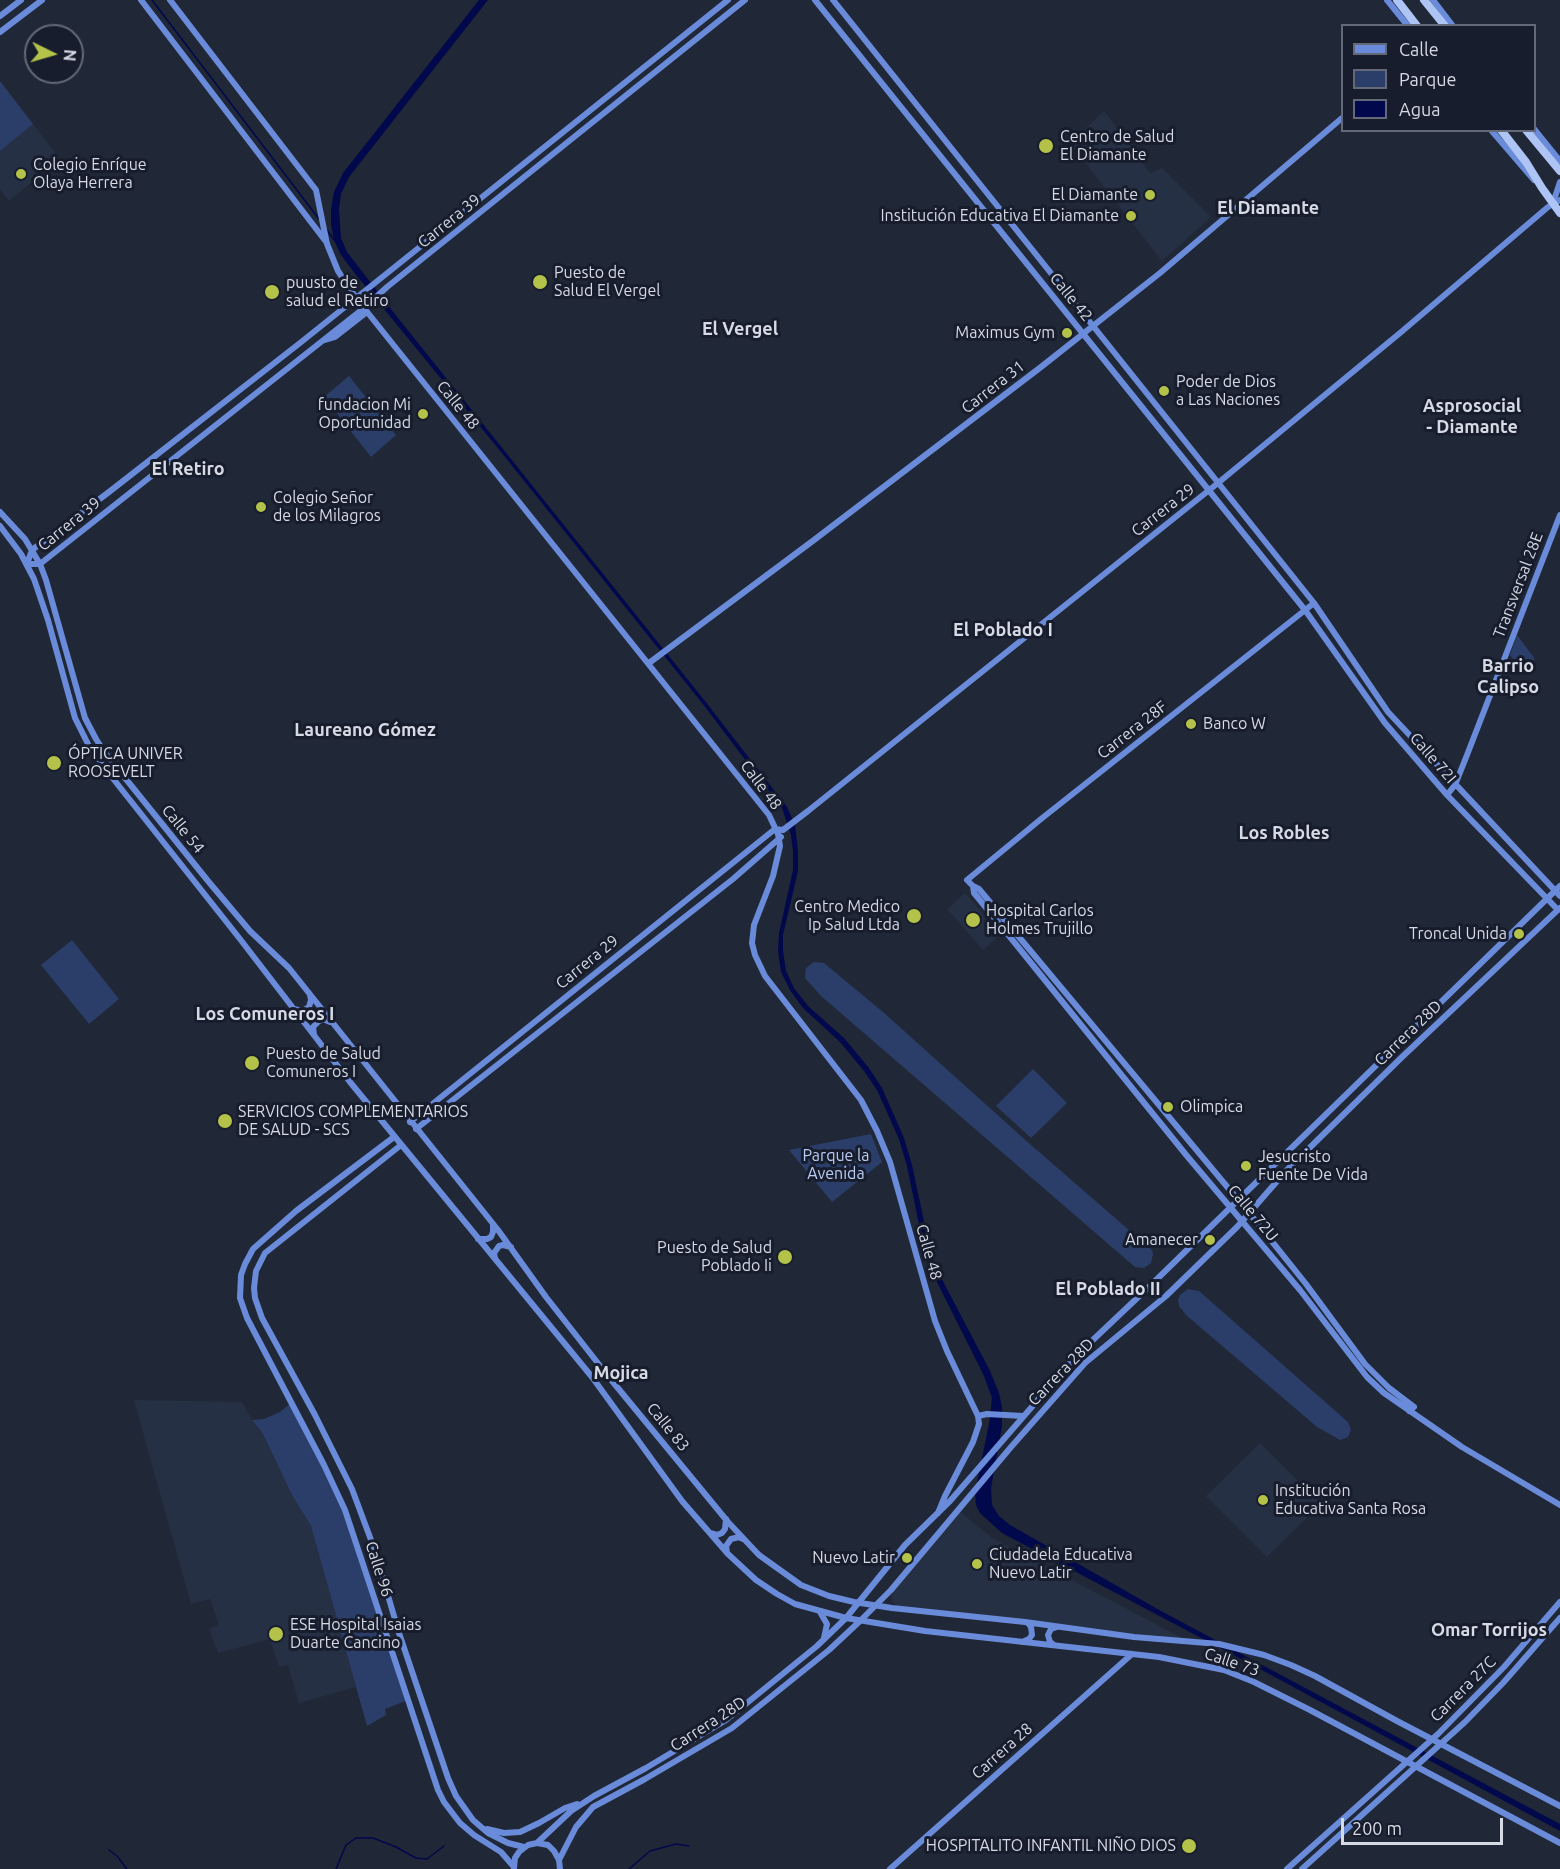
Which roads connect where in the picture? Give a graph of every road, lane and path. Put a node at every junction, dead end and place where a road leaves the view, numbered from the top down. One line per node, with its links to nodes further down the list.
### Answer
1 (21, 0): 12 (street)
2 (42, 0): 17 (street)
3 (141, 0): 29 (street, Calle 48)
4 (170, 0): 29 (street, Calle 48)
5 (728, 0): 30 (street, Carrera 39)
6 (745, 0): 31 (street, Carrera 39)
7 (815, 0): 33 (street, Calle 42)
8 (833, 0): 32 (street, Calle 42)
9 (1424, 0): 15 (highway)
10 (1433, 0): 16 (street)
11 (1391, 1): 13 (street); 14 (highway)
12 (0, 16)
13 (1407, 24)
14 (1415, 24)
15 (1443, 24)
16 (1451, 24)
17 (0, 32)
18 (1341, 118): 32 (street, Carrera 31)
19 (1536, 131): 23 (street)
20 (1493, 132): 26 (street)
21 (1503, 132): 26 (highway)
22 (1528, 132): 24 (highway)
23 (1560, 161)
24 (1560, 171)
25 (1560, 183): 27 (street)
26 (1542, 188): 27 (highway)
27 (1556, 202): 28 (highway); 39 (street, Carrera 29)
28 (1560, 213)
29 (327, 244): 30 (street, Calle 48)
30 (357, 297): 31 (street, Calle 48); 34 (street, Carrera 39)
31 (366, 308): 35 (street, Carrera 39); 56 (street, Calle 48)
32 (1093, 326): 33 (street, Carrera 31); 39 (street, Calle 42)
33 (1083, 334): 41 (street, Calle 42); 56 (street, Carrera 31)
34 (222, 404): 35 (street); 36 (street, Carrera 39)
35 (230, 415): 37 (street, Carrera 39)
36 (207, 416): 37 (street); 38 (street, Carrera 39)
37 (213, 427): 40 (street, Carrera 39)
38 (127, 478): 40 (street); 42 (street, Carrera 39)
39 (1218, 483): 41 (street, Carrera 29); 54 (street, Calle 42)
40 (134, 490): 43 (street, Carrera 39)
41 (1209, 491): 55 (street, Calle 42); 60 (street, Carrera 29)
42 (109, 492): 43 (street); 48 (street, Carrera 39)
43 (117, 503): 50 (street, Carrera 39)
44 (0, 512): 47 (street, Calle 54)
45 (1559, 516): 57 (street, Transversal 28E)
46 (0, 526): 51 (street, Calle 54)
47 (25, 539): 48 (street); 49 (street, Calle 54)
48 (45, 541): 49 (street, Carrera 39)
49 (32, 550): 51 (street, Carrera 39); 52 (street, Calle 54)
50 (51, 556): 52 (street, Carrera 39); 53 (street)
51 (27, 564): 52 (street, Carrera 39); 68 (street, Calle 54)
52 (40, 564): 53 (street, Calle 54)
53 (46, 580): 67 (street, Calle 54)
54 (1314, 603): 55 (street, Carrera 28F); 57 (street, Calle 72I)
55 (1305, 610): 58 (street, Calle 72I); 62 (street, Carrera 28F)
56 (652, 661): 59 (street, Calle 48)
57 (1455, 785): 58 (street, Transversal 28E); 64 (street, Calle 72I)
58 (1447, 795): 65 (street, Calle 72I)
59 (775, 829): 60 (street); 61 (street, Calle 48); 71 (street, Carrera 29)
60 (785, 829): 61 (street)
61 (780, 839): 71 (street, Carrera 29); 82 (street, Calle 48)
62 (968, 880): 63 (street, Calle 72U)
63 (973, 886): 73 (street, Calle 72U); 74 (street, Calle 72U)
64 (1558, 890): 65 (street, Carrera 28D)
65 (1547, 898): 66 (street, Calle 72I); 73 (street, Carrera 28D)
66 (1559, 909): 75 (street, Carrera 28D)
67 (309, 993): 68 (street); 69 (street, Calle 54)
68 (291, 1007): 70 (street, Calle 54)
69 (331, 1022): 70 (street); 71 (street, Calle 54)
70 (314, 1035): 72 (street, Calle 54)
71 (413, 1126): 77 (street, Calle 83)
72 (397, 1141): 78 (street, Calle 83); 109 (street, Calle 96); 114 (street, Calle 96)
73 (1238, 1200): 74 (street, Carrera 28D); 75 (street, Calle 72U)
74 (1230, 1207): 76 (street, Calle 72U); 83 (street, Carrera 28D)
75 (1249, 1213): 76 (street, Carrera 28D); 81 (street, Calle 72U)
76 (1242, 1222): 81 (street, Calle 72U); 92 (street, Carrera 28D)
77 (492, 1223): 78 (street); 79 (street, Calle 83)
78 (478, 1239): 80 (street, Calle 83)
79 (511, 1248): 80 (street); 86 (street, Calle 83)
80 (496, 1261): 87 (street, Calle 83)
81 (1412, 1409): 84 (street, Calle 72U)
82 (978, 1416): 83 (street); 85 (street, Carrera 28D)
83 (1023, 1416): 85 (street, Carrera 28D)
84 (1560, 1505)
85 (938, 1513): 91 (street, Carrera 28D)
86 (726, 1518): 87 (street); 88 (street, Calle 83)
87 (707, 1531): 89 (street, Calle 83)
88 (746, 1541): 89 (street); 91 (street, Calle 83)
89 (728, 1554): 93 (street, Calle 83)
90 (1560, 1602): 103 (street, Carrera 27C)
91 (859, 1603): 92 (street, Calle 83); 94 (street, Carrera 28D)
92 (875, 1606): 96 (street, Carrera 28D); 97 (street, Calle 73)
93 (819, 1611): 94 (street, Calle 83); 99 (street)
94 (846, 1618): 96 (street, Calle 83); 99 (street, Carrera 28D)
95 (1560, 1618): 104 (street, Carrera 27C)
96 (860, 1621): 100 (street, Calle 73); 113 (street, Carrera 28D)
97 (1025, 1622): 98 (street, Calle 73); 100 (street)
98 (1058, 1627): 101 (street); 103 (street, Calle 73)
99 (821, 1641): 107 (street, Carrera 28D)
100 (1019, 1642): 101 (street, Calle 73)
101 (1054, 1645): 102 (street, Calle 73)
102 (1132, 1654): 105 (street, Calle 73); 116 (street, Carrera 28)
103 (1432, 1739): 104 (street, Calle 73); 105 (street, Carrera 27C)
104 (1442, 1744): 106 (street, Carrera 27C); 108 (street, Calle 73)
105 (1407, 1763): 106 (street, Calle 73); 117 (street, Carrera 27C)
106 (1416, 1768): 111 (street, Calle 73); 118 (street, Carrera 27C)
107 (589, 1799): 109 (street, Carrera 28D); 110 (street, Carrera 28D)
108 (1560, 1806)
109 (481, 1827): 112 (street, Calle 96)
110 (537, 1843): 112 (street); 113 (street)
111 (1560, 1843)
112 (524, 1847): 114 (street)
113 (559, 1860): 115 (street)
114 (514, 1868)
115 (560, 1869)
116 (890, 1869)
117 (1287, 1869)
118 (1302, 1869)

